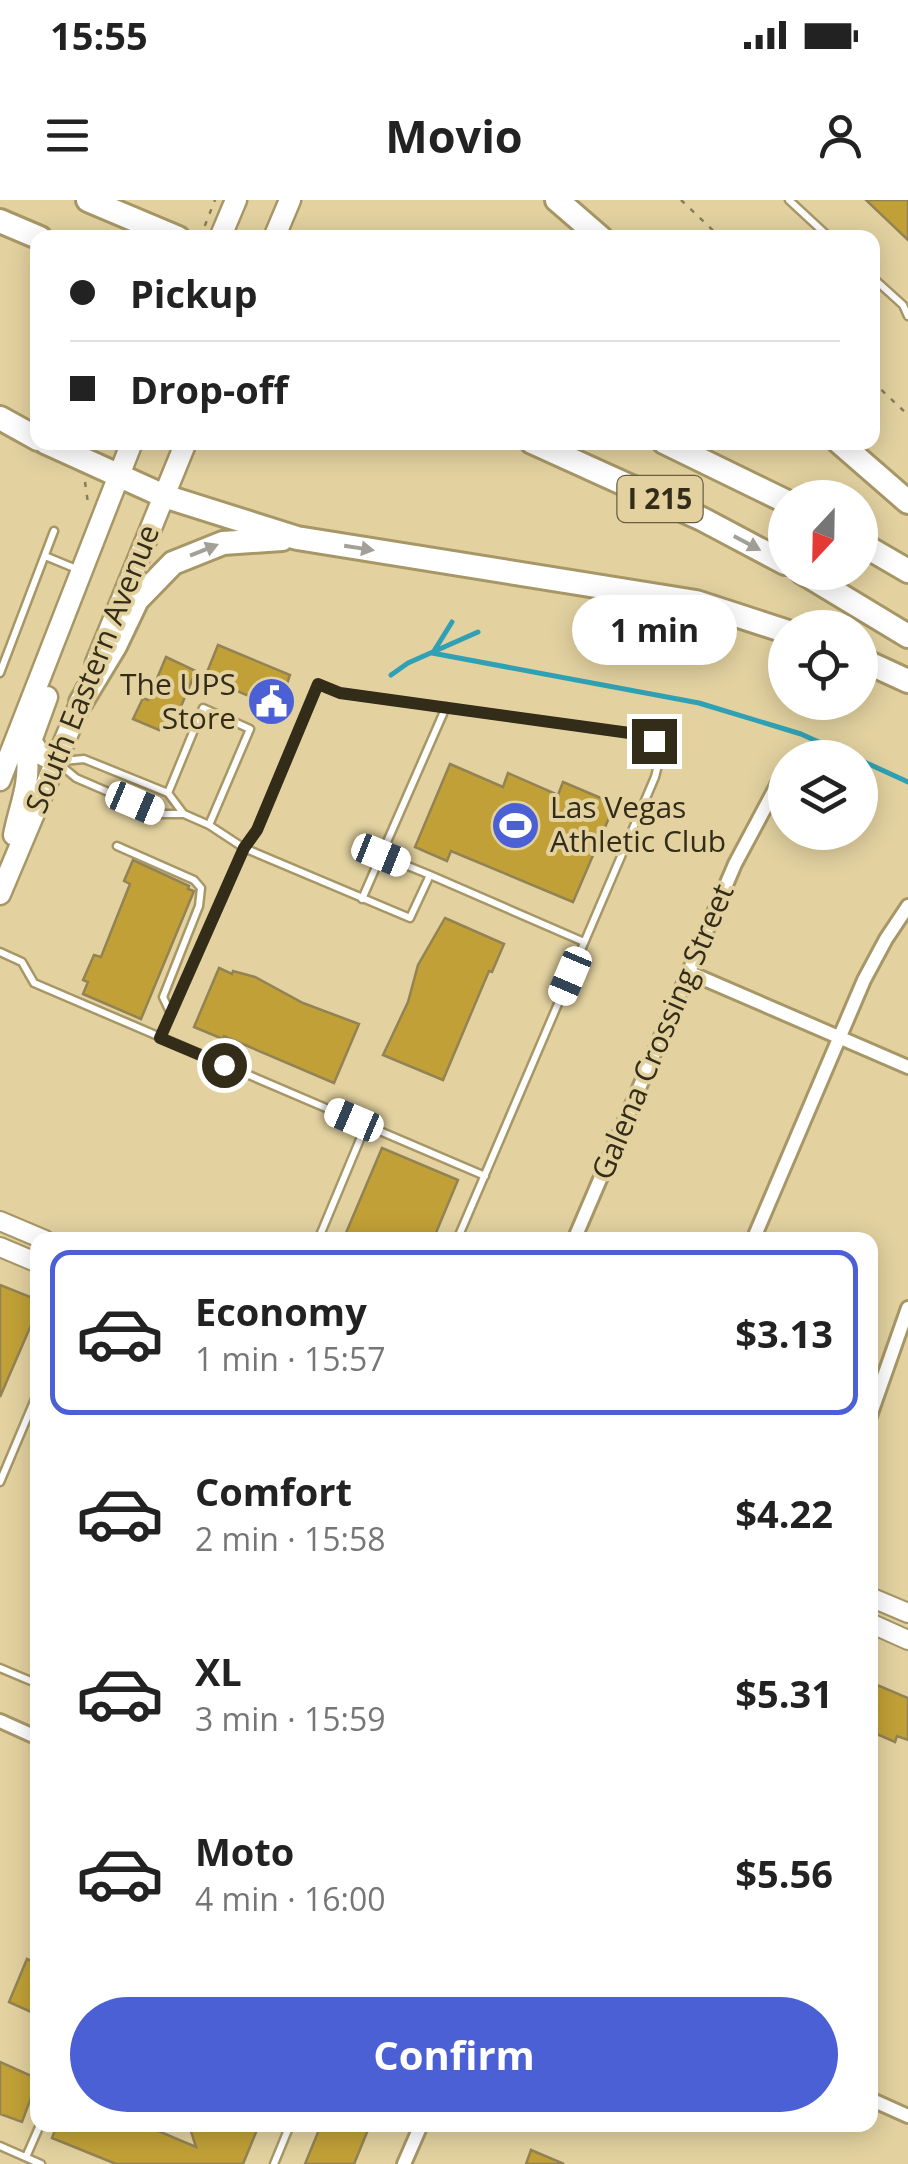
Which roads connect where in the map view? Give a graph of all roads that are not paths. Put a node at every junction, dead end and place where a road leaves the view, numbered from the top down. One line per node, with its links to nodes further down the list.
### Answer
1 (88, 200): 7 (highway)
2 (236, 200): 8 (main road)
3 (290, 200): 9 (main road)
4 (555, 200): 10 (highway)
5 (789, 200): 11 (lane)
6 (0, 220): 12 (highway)
7 (159, 230)
8 (223, 230)
9 (277, 230)
10 (591, 230)
11 (821, 230)
12 (30, 234)
13 (880, 284): 14 (lane)
14 (908, 316)
15 (0, 418): 16 (highway)
16 (30, 435)
17 (62, 450): 23 (highway)
18 (129, 450): 23 (main road, South Eastern Avenue)
19 (183, 450): 25 (main road, South Eastern Avenue)
20 (550, 450): 29 (highway, I 215, one-way to 29)
21 (680, 450): 24 (highway, I 215)
22 (848, 450): 26 (highway)
23 (118, 476): 25 (highway); 32 (main road, South Eastern Avenue)
24 (768, 493)
25 (164, 496): 28 (highway); 41 (main road, South Eastern Avenue)
26 (908, 502)
27 (54, 531): 31 (lane)
28 (298, 538): 35 (highway, one-way to 35); 41 (highway, one-way to 28)
29 (768, 554)
30 (878, 554): 33 (highway)
31 (44, 556): 32 (lane); 39 (lane)
32 (80, 570): 36 (main road, South Eastern Avenue)
33 (908, 571)
34 (832, 590): 37 (highway)
35 (768, 625)
36 (58, 630): 43 (main road, South Eastern Avenue); 44 (main road)
37 (908, 636)
38 (878, 667): 40 (highway)
39 (0, 673)
40 (908, 681)
41 (81, 702): 44 (main road, South Eastern Avenue)
42 (446, 707): 51 (lane); 52 (lane); 57 (lane)
43 (7, 743): 45 (main road, South Eastern Avenue); 54 (main road)
44 (56, 762): 46 (lane); 48 (lane); 54 (main road, South Eastern Avenue)
45 (0, 780)
46 (168, 793): 48 (lane); 49 (lane)
47 (768, 801): 59 (street, Galena Crossing Street)
48 (184, 814): 49 (lane)
49 (210, 824): 51 (lane)
50 (117, 846): 60 (lane)
51 (244, 848): 55 (lane); 60 (lane)
52 (381, 855): 53 (lane); 55 (lane)
53 (430, 875): 55 (lane); 57 (lane)
54 (3, 887)
55 (362, 898)
56 (908, 906): 61 (street)
57 (584, 942): 65 (lane)
58 (0, 952): 62 (lane)
59 (688, 972): 61 (street); 69 (street, Galena Crossing Street)
60 (171, 1015): 62 (lane)
61 (839, 1036): 63 (street); 70 (street)
62 (160, 1038): 64 (lane)
63 (908, 1067)
64 (366, 1125): 65 (lane); 67 (lane)
65 (485, 1176): 68 (lane)
66 (0, 1221): 71 (main road)
67 (321, 1232)
68 (460, 1232)
69 (577, 1232)
70 (756, 1232)
71 (30, 1234)
72 (0, 1247): 73 (main road)
73 (30, 1260)
74 (908, 1308): 75 (street)
75 (878, 1393)
76 (30, 1411): 77 (lane)
77 (0, 1482)
78 (878, 1600): 79 (main road)
79 (908, 1613)
80 (878, 1627): 81 (main road)
81 (908, 1640)
82 (0, 1668): 83 (lane)
83 (30, 1681)
84 (0, 1722): 85 (street)
85 (30, 1735)
86 (878, 2103): 87 (street)
87 (908, 2116)
88 (37, 2132): 92 (lane)
89 (287, 2132): 94 (lane)
90 (418, 2132): 95 (street)
91 (0, 2146): 92 (lane)
92 (26, 2157): 93 (lane)
93 (41, 2164)
94 (274, 2164)
95 (404, 2164)

